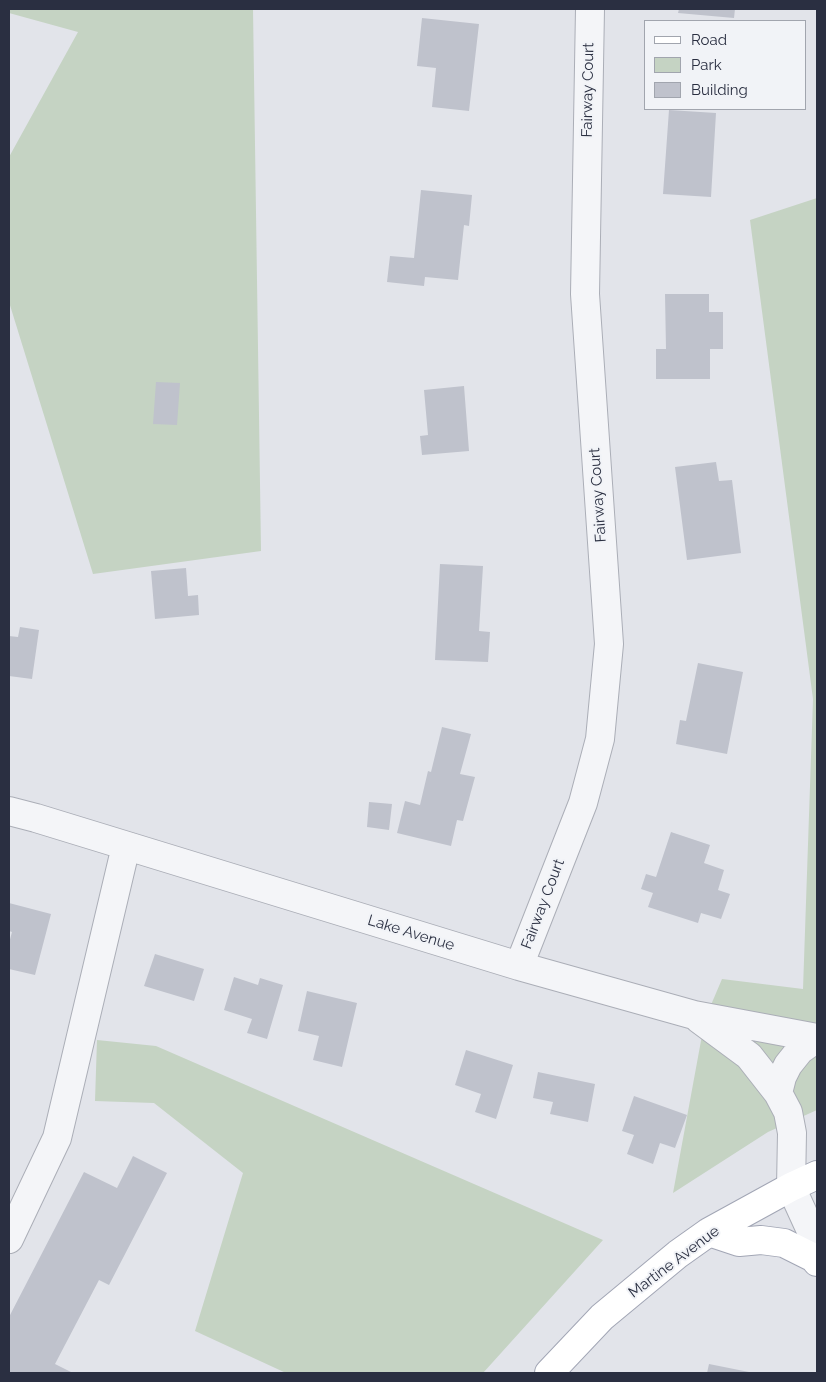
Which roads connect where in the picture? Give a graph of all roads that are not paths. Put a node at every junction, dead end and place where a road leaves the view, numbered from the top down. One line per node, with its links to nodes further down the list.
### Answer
1 (590, 9): 4 (street, Fairway Court)
2 (9, 811): 3 (street, Lake Avenue)
3 (126, 846): 4 (street, Lake Avenue); 10 (street)
4 (518, 966): 5 (street, Lake Avenue)
5 (694, 1016): 6 (street, Lake Avenue); 7 (street)
6 (817, 1038): 7 (street)
7 (778, 1093): 9 (street)
8 (817, 1175): 9 (main road, Martine Avenue)
9 (791, 1187): 11 (main road, Martine Avenue); 13 (street)
10 (17, 1201): 12 (street)
11 (709, 1232): 14 (main road); 15 (main road, Martine Avenue)
12 (9, 1239)
13 (817, 1244)
14 (817, 1262)
15 (549, 1373)

